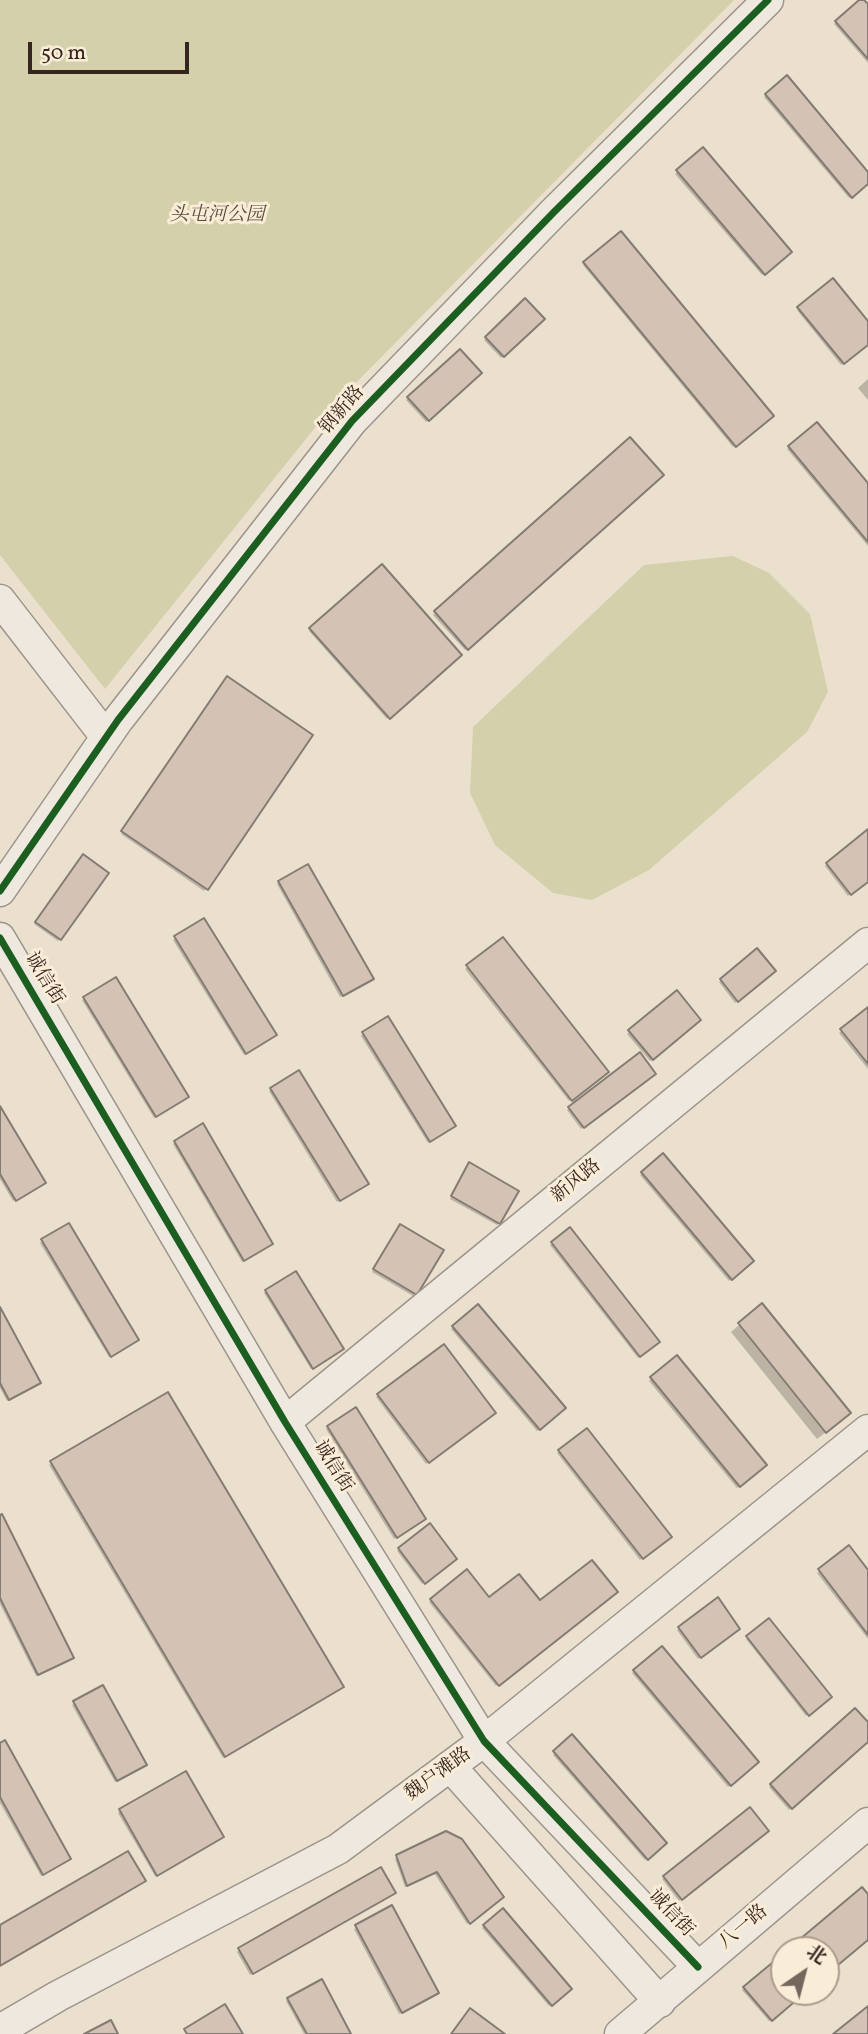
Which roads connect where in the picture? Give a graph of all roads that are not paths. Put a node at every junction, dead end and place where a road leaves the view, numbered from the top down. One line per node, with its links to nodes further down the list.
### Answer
1 (768, 0): 3 (street, 钢新路)
2 (0, 600): 3 (street)
3 (106, 737): 4 (street, 钢新路)
4 (0, 891)
5 (0, 938): 7 (street, 诚信街)
6 (868, 943): 7 (street, 新风路)
7 (285, 1422): 9 (street, 诚信街)
8 (868, 1430): 9 (street, 魏户滩路)
9 (484, 1741): 10 (street, 魏户滩路); 12 (street, 诚信街)
10 (450, 1766): 13 (street); 14 (street, 魏户滩路)
11 (868, 1823): 12 (street, 八一路)
12 (698, 1966): 13 (street, 八一路)
13 (660, 2002): 15 (street, 八一路)
14 (0, 2030)
15 (620, 2034)

